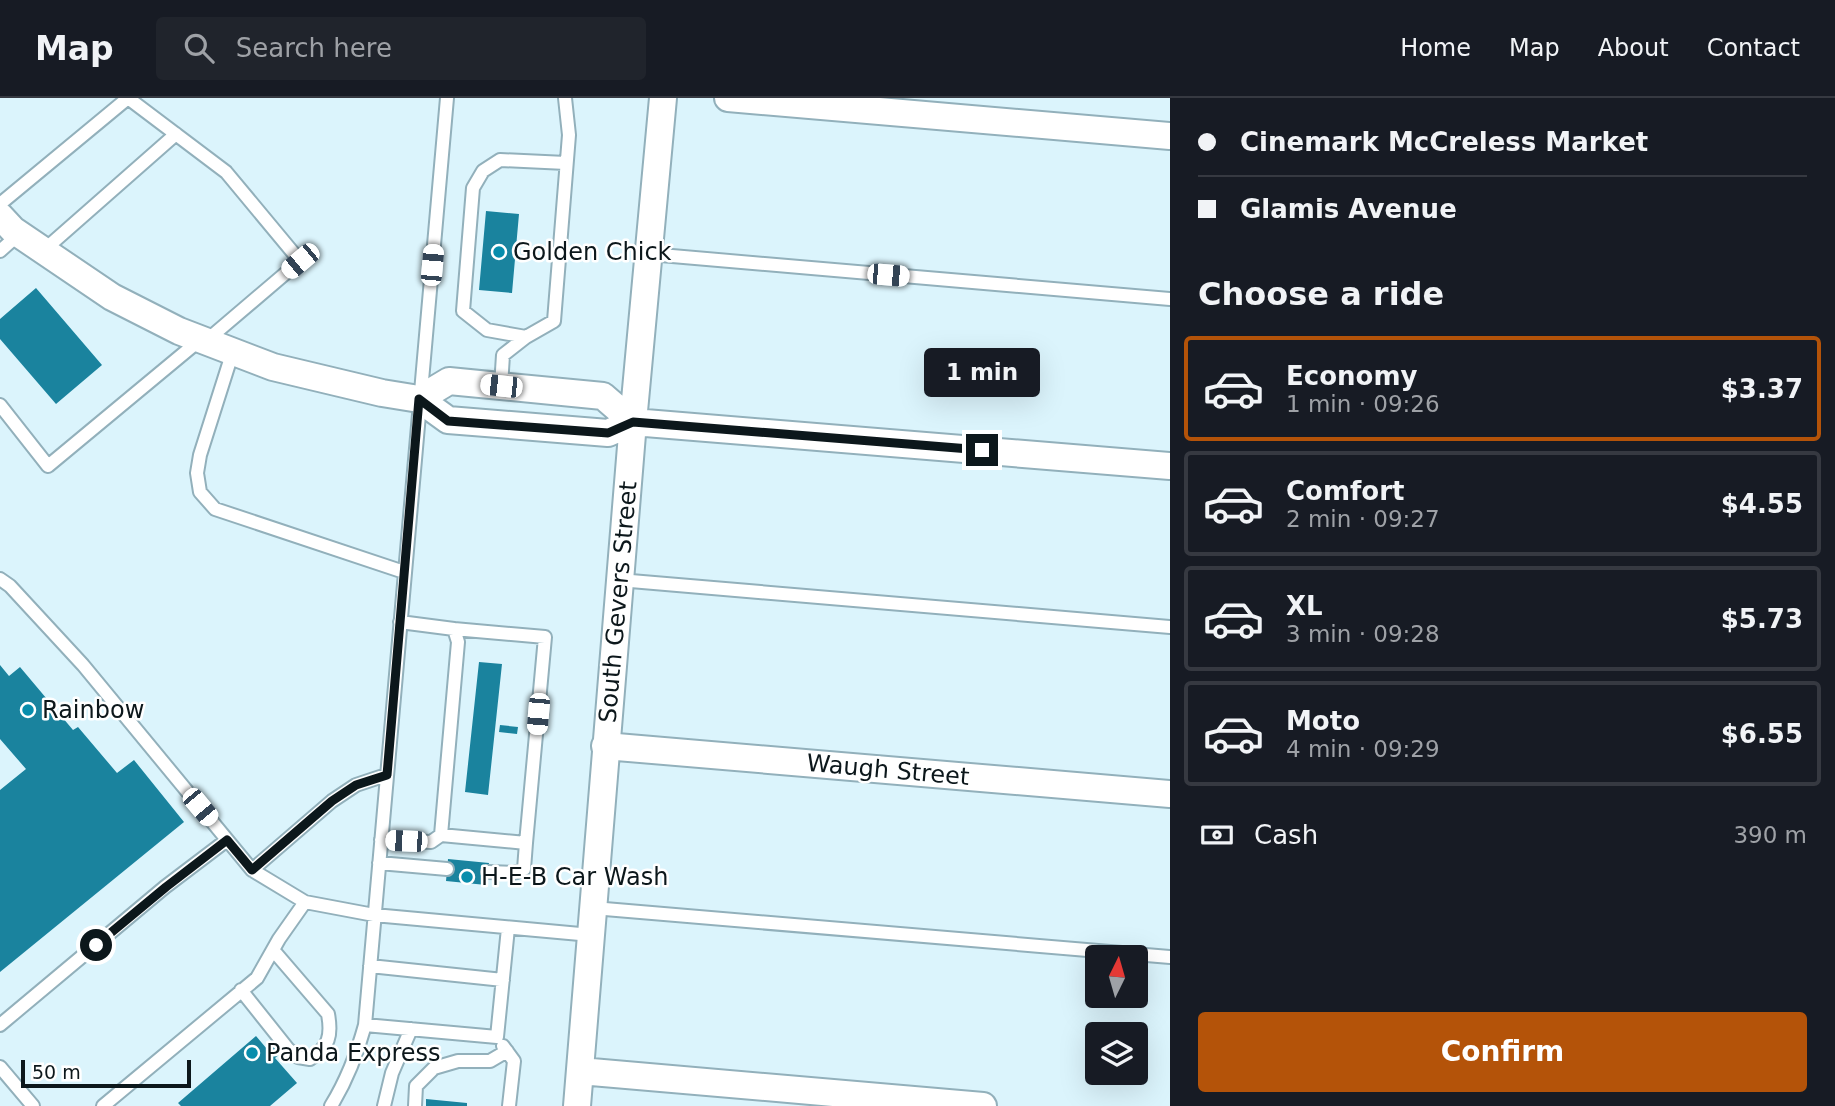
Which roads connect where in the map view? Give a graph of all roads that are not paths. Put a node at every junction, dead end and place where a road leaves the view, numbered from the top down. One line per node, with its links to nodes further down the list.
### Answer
1 (128, 98): 6 (lane); 9 (lane)
2 (447, 98): 18 (lane)
3 (565, 98): 8 (lane)
4 (663, 98): 12 (street, South Gevers Street)
5 (728, 98): 7 (street)
6 (177, 134): 11 (lane); 15 (lane)
7 (1170, 136)
8 (566, 163): 14 (lane); 14 (lane)
9 (0, 204)
10 (6, 233): 11 (street)
11 (43, 251): 15 (street)
12 (649, 254): 13 (lane); 20 (street, South Gevers Street)
13 (1170, 299)
14 (526, 337): 17 (lane)
15 (203, 340): 16 (street); 19 (lane)
16 (233, 351): 18 (street); 22 (lane)
17 (501, 386): 18 (street); 20 (street)
18 (419, 399): 20 (street); 22 (lane)
19 (0, 405)
20 (633, 422): 21 (street); 24 (street, South Gevers Street)
21 (1170, 466)
22 (404, 572): 25 (lane)
23 (0, 579): 32 (lane)
24 (619, 580): 26 (lane); 28 (street, South Gevers Street)
25 (400, 622): 27 (lane); 29 (lane)
26 (1170, 626)
27 (454, 629): 31 (lane); 34 (lane)
28 (605, 746): 30 (street, Waugh Street); 40 (street, South Gevers Street)
29 (387, 775): 33 (lane); 37 (lane)
30 (1170, 794)
31 (441, 835): 33 (lane); 34 (lane)
32 (227, 840): 37 (lane); 50 (lane)
33 (381, 840): 35 (lane)
34 (526, 843): 38 (lane)
35 (379, 863): 36 (lane); 41 (lane)
36 (447, 869)
37 (252, 870): 39 (lane)
38 (488, 872)
39 (305, 902): 41 (lane); 44 (lane)
40 (593, 908): 43 (street, South Gevers Street); 45 (lane)
41 (374, 915): 42 (lane); 46 (lane)
42 (508, 928): 43 (lane); 47 (lane)
43 (591, 935): 55 (street, South Gevers Street)
44 (273, 950): 48 (lane); 48 (lane)
45 (1170, 957)
46 (370, 967): 47 (lane); 49 (lane)
47 (503, 980): 52 (lane)
48 (241, 990): 57 (lane)
49 (365, 1024): 51 (lane); 58 (lane)
50 (0, 1025)
51 (411, 1029): 52 (lane); 59 (lane)
52 (497, 1037): 53 (lane)
53 (507, 1051): 60 (lane); 61 (lane)
54 (0, 1067): 56 (lane)
55 (580, 1071): 62 (street, South Gevers Street); 63 (street)
56 (33, 1106)
57 (103, 1106)
58 (331, 1106)
59 (384, 1106)
60 (415, 1106)
61 (509, 1106)
62 (577, 1106)
63 (984, 1106)

